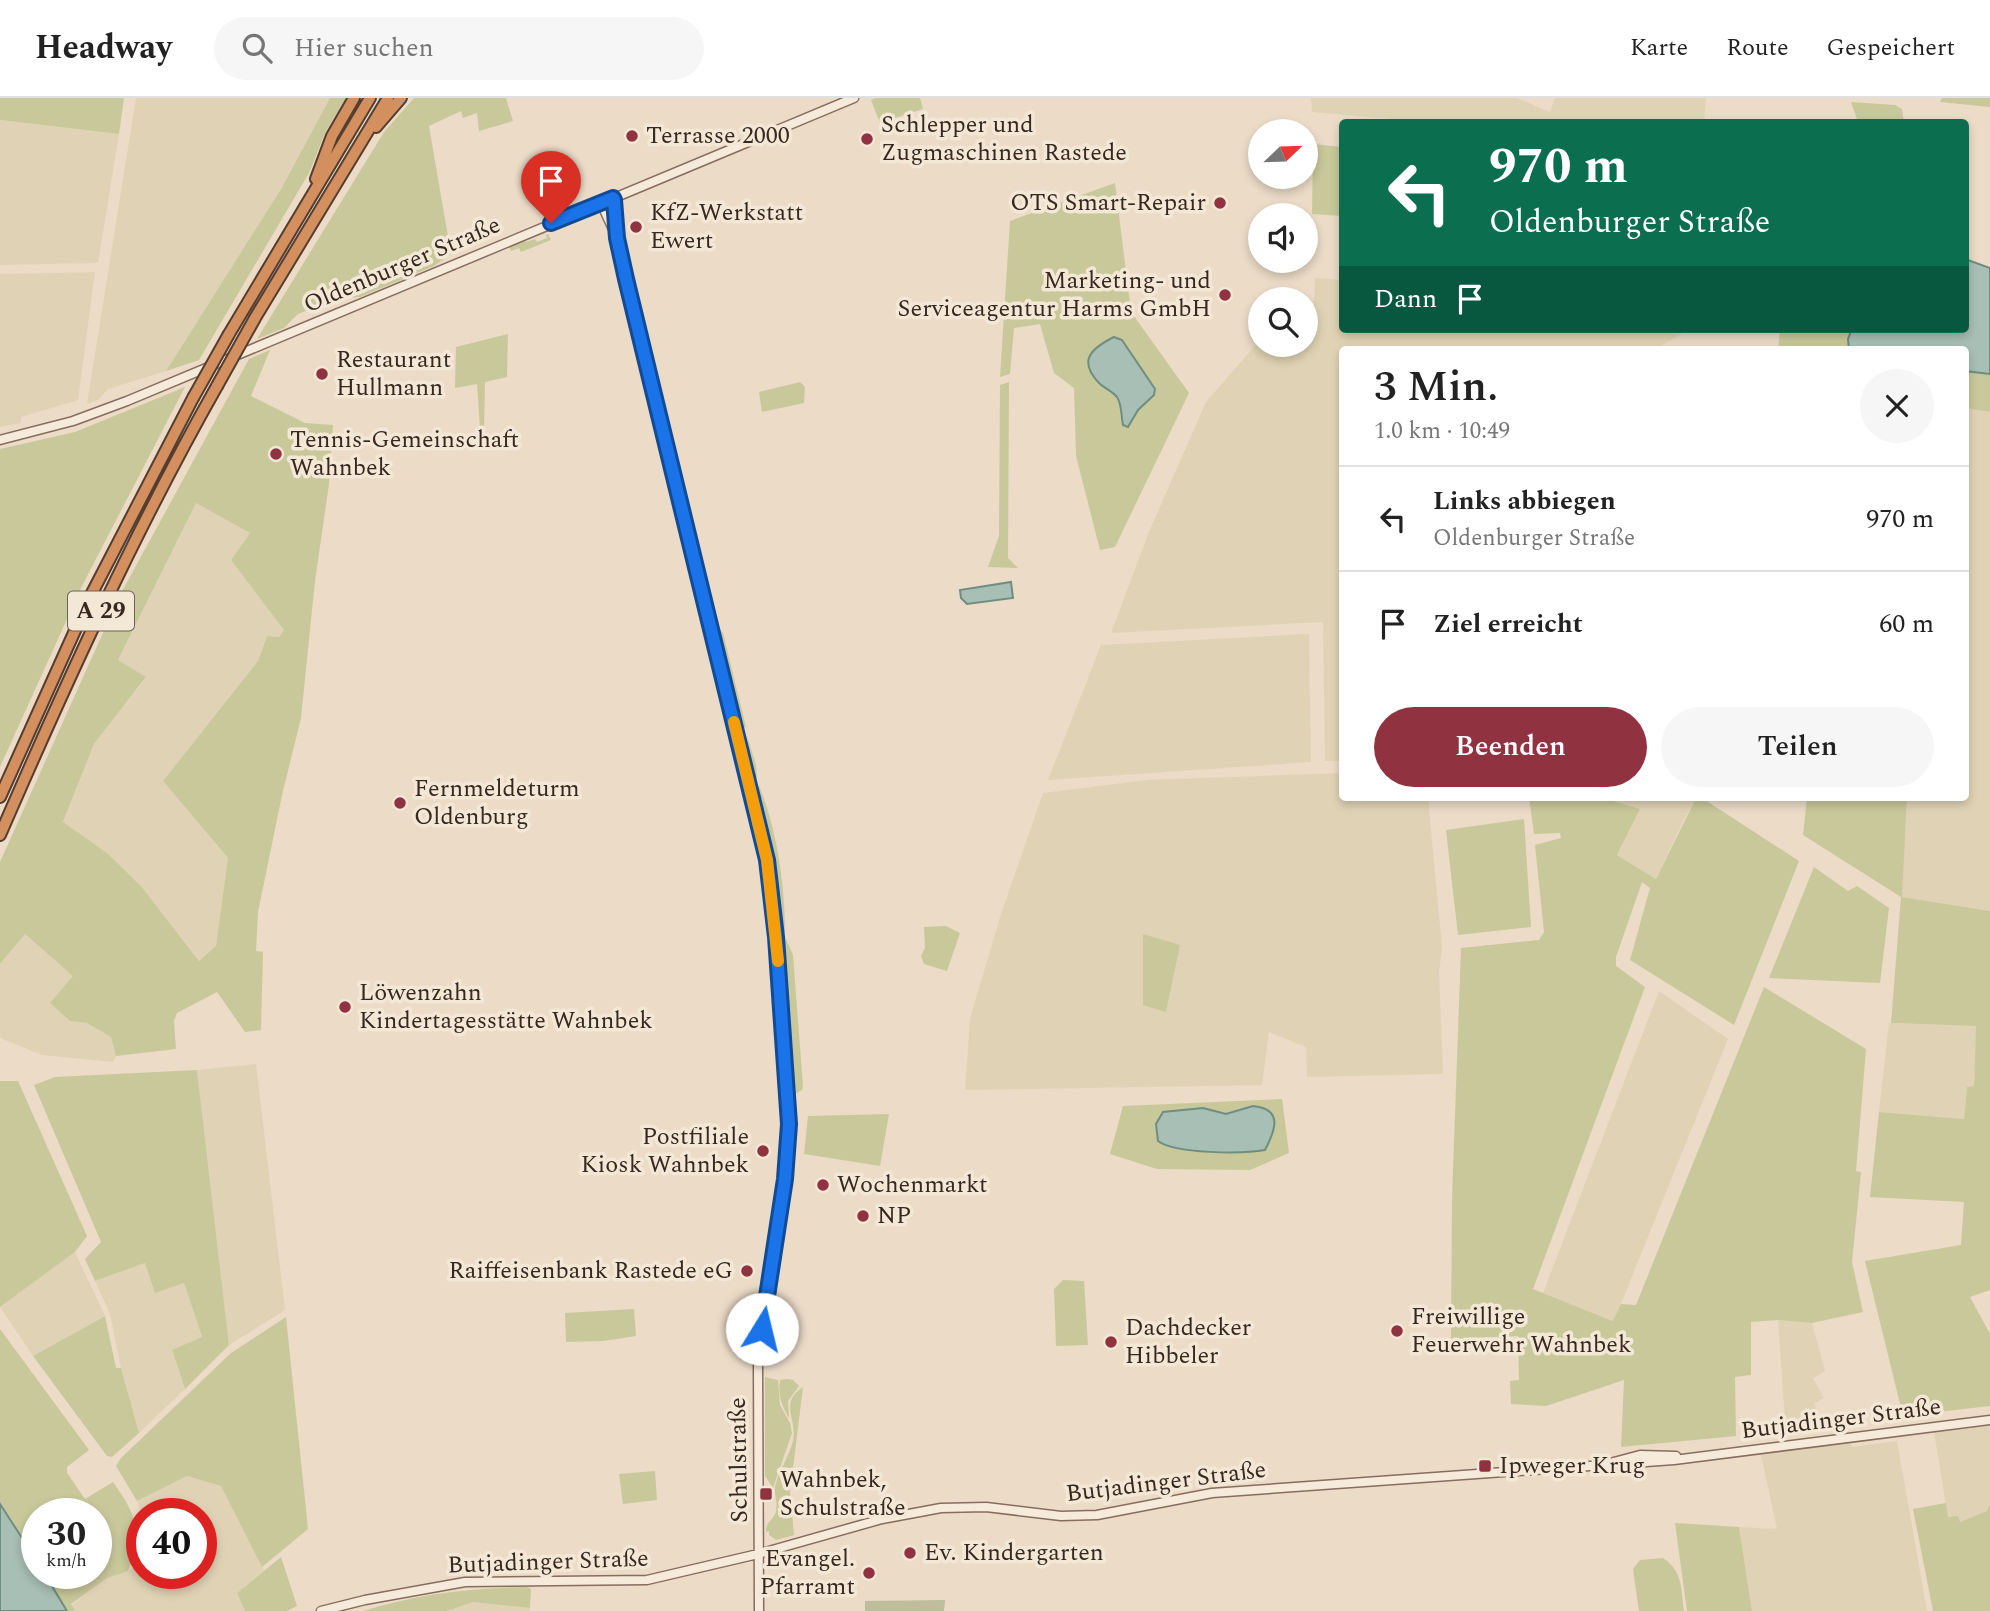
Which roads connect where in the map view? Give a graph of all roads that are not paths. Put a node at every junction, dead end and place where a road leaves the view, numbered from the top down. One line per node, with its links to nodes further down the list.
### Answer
1 (354, 98): 7 (highway)
2 (370, 98): 7 (highway, A 29)
3 (388, 98): 6 (highway, A 29)
4 (401, 98): 6 (highway)
5 (854, 98): 8 (street, Oldenburger Straße)
6 (368, 131): 13 (highway, A 29, bridge)
7 (313, 192): 12 (highway, A 29, bridge)
8 (613, 198): 9 (street, Oldenburger Straße); 10 (street, Schulstraße)
9 (601, 203): 10 (street, Schulstraße); 11 (street, Oldenburger Straße)
10 (617, 238): 15 (street, Schulstraße)
11 (0, 440)
12 (0, 797)
13 (0, 835)
14 (1990, 1420): 15 (street, Butjadinger Straße)
15 (758, 1554): 16 (street, Butjadinger Straße); 17 (street, Schulstraße)
16 (321, 1611)
17 (759, 1611)

